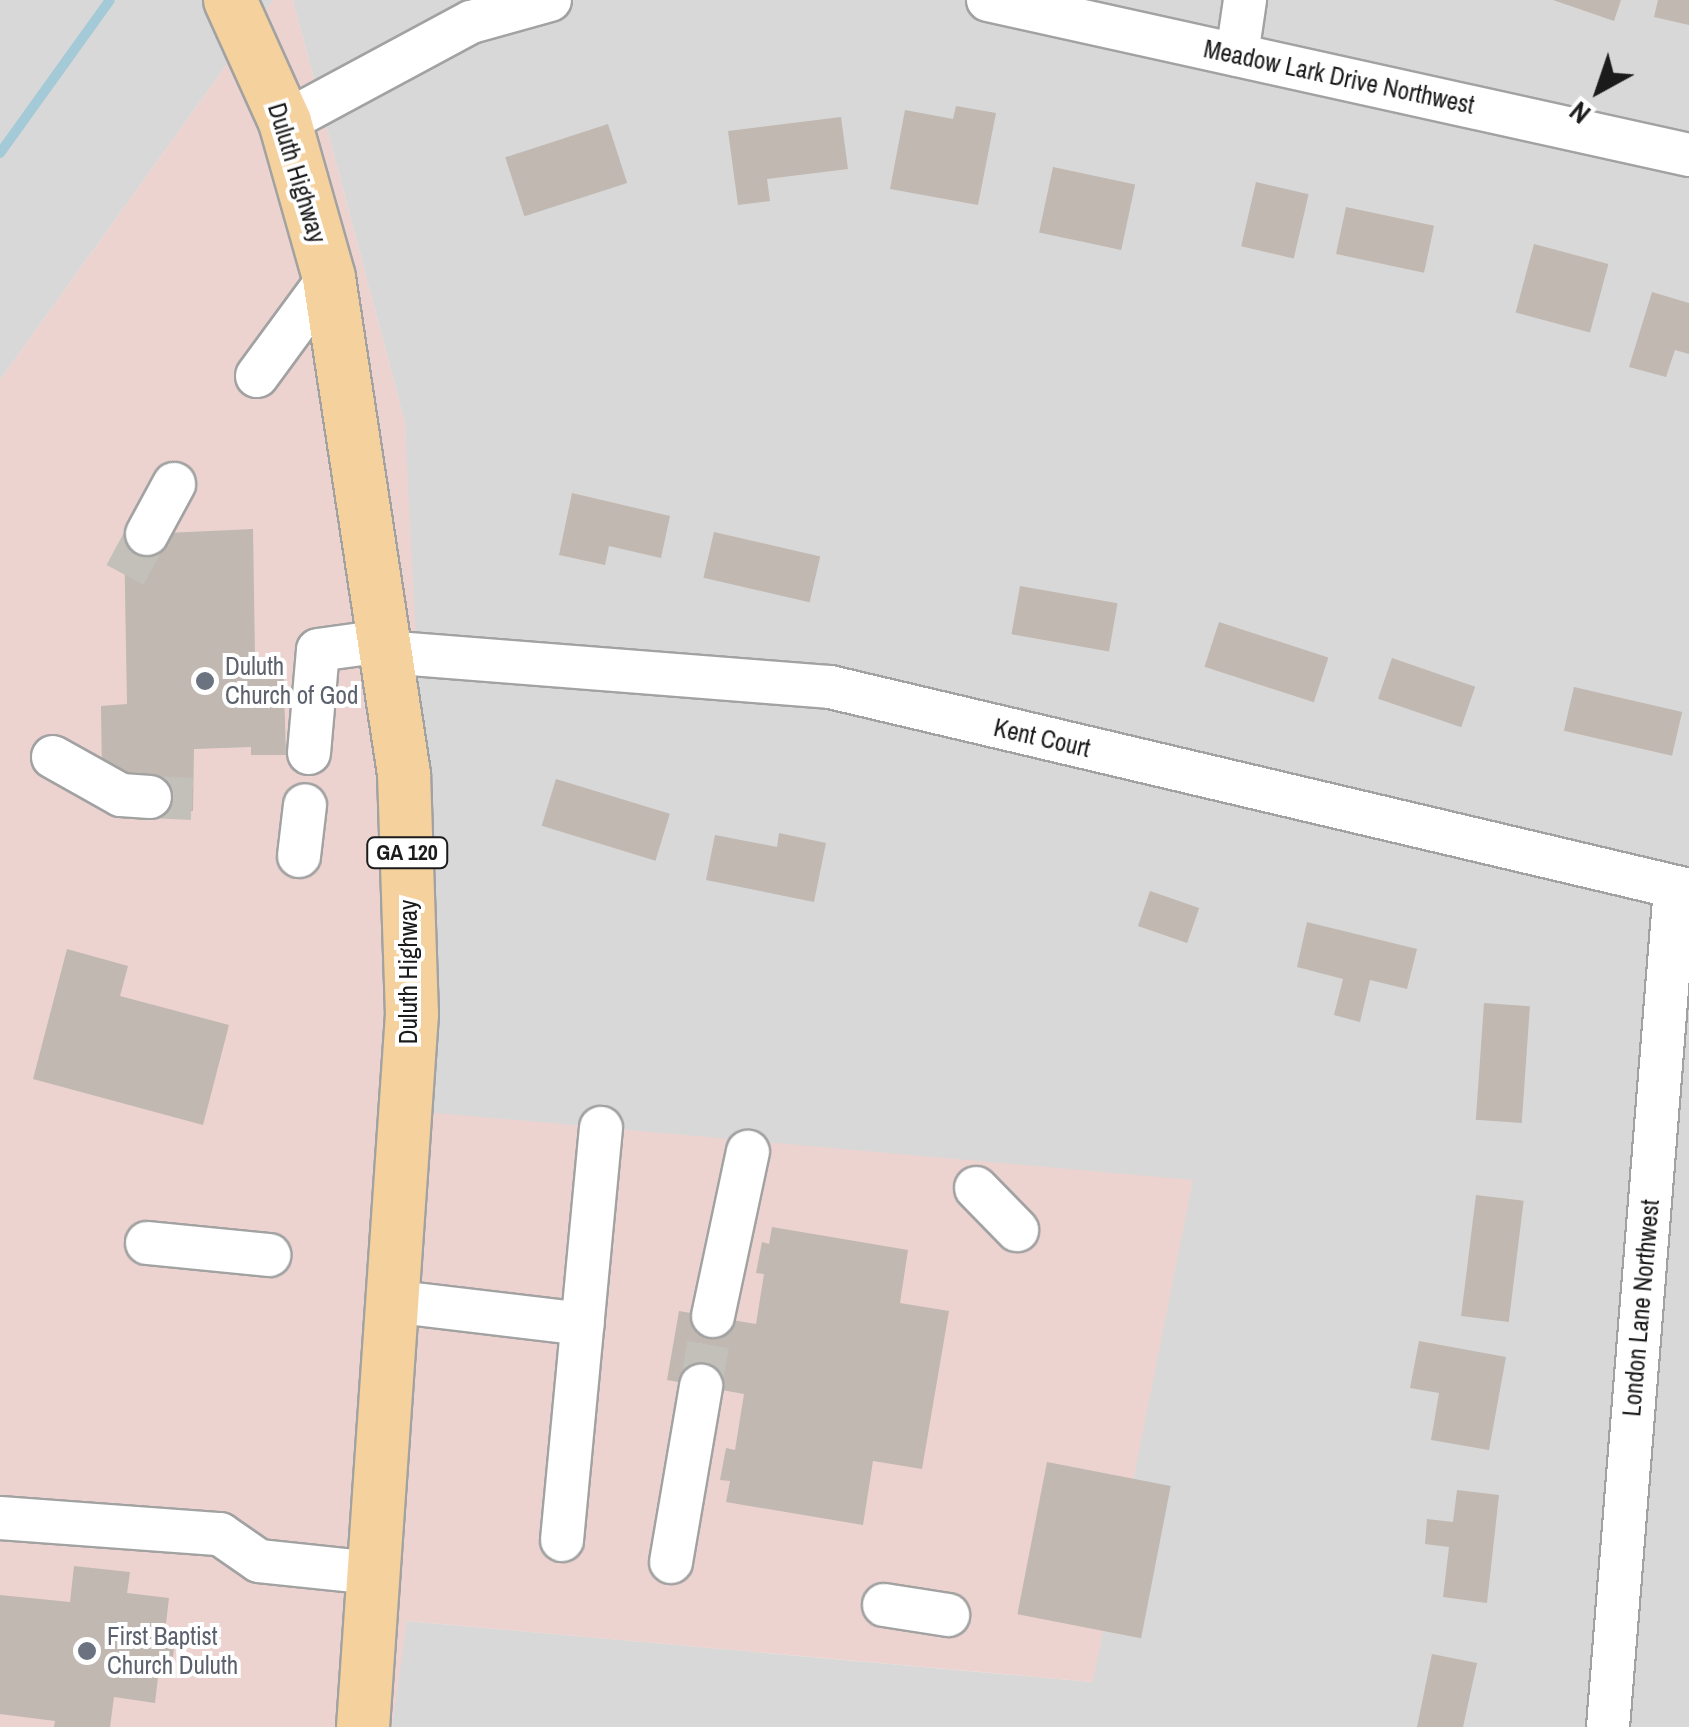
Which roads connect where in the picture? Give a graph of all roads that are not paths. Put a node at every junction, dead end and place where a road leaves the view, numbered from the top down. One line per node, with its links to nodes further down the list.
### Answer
1 (230, 0): 6 (main road, Duluth Highway / GA 120)
2 (550, 0): 6 (street)
3 (988, 0): 5 (street, Meadow Lark Drive Northwest)
4 (1245, 0): 5 (street)
5 (1237, 55): 7 (street, Meadow Lark Drive Northwest)
6 (285, 122): 8 (main road, Duluth Highway / GA 120)
7 (1689, 155)
8 (329, 278): 9 (street); 12 (main road, Duluth Highway / GA 120)
9 (258, 376)
10 (174, 484): 11 (street)
11 (147, 534)
12 (384, 646): 13 (street, Kent Court); 18 (street, Kent Court); 25 (main road, Duluth Highway / GA 120)
13 (309, 753)
14 (53, 756): 16 (street)
15 (306, 805): 17 (street)
16 (129, 806)
17 (299, 856)
18 (1682, 889): 36 (street, London Lane Northwest)
19 (601, 1128): 27 (street)
20 (748, 1152): 26 (street)
21 (976, 1188): 22 (street)
22 (1017, 1230)
23 (147, 1243): 24 (street)
24 (270, 1255)
25 (390, 1301): 27 (street); 32 (main road, Duluth Highway / GA 120)
26 (714, 1316)
27 (584, 1324): 30 (street)
28 (701, 1386): 31 (street)
29 (0, 1518): 32 (street)
30 (562, 1540)
31 (671, 1562)
32 (374, 1573): 35 (main road, Duluth Highway / GA 120)
33 (884, 1605): 34 (street)
34 (948, 1615)
35 (363, 1727)
36 (1608, 1727)

